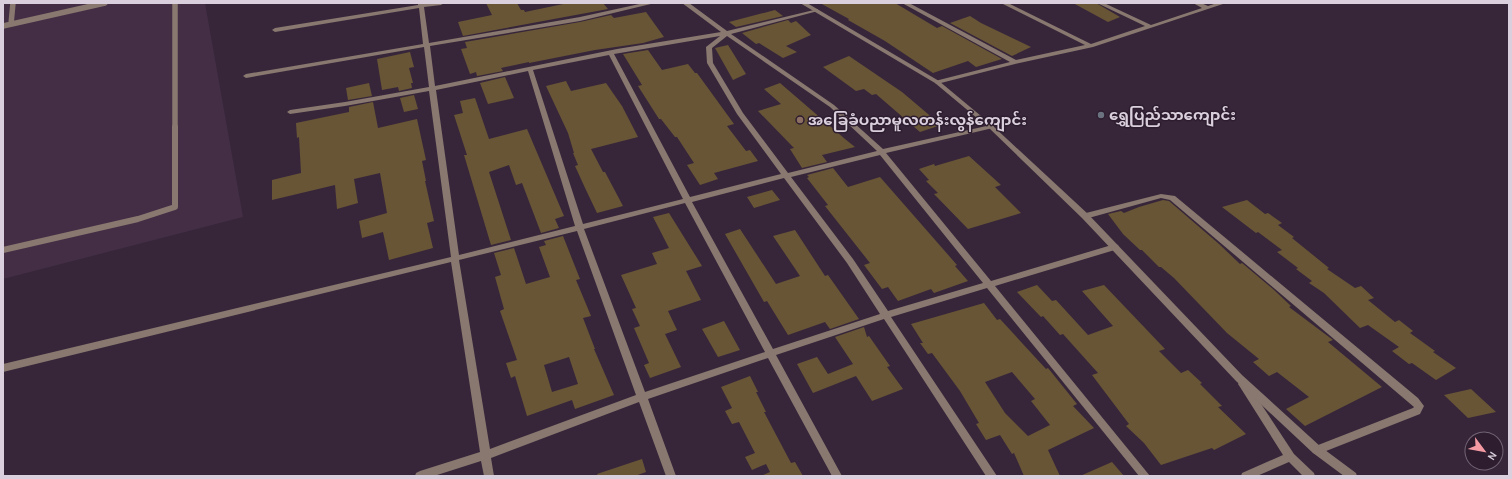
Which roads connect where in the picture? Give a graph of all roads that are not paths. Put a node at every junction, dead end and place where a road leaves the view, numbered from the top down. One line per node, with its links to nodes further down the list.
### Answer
1 (13, 3): 16 (lane)
2 (105, 3): 16 (lane)
3 (175, 3): 37 (lane)
4 (441, 3): 13 (street)
5 (652, 3): 21 (street)
6 (686, 3): 20 (street)
7 (804, 3): 15 (street)
8 (905, 3): 24 (street)
9 (1004, 3): 22 (street)
10 (1100, 3): 18 (street)
11 (1196, 3): 14 (street)
12 (1223, 3): 14 (street)
13 (421, 5): 19 (street); 21 (street)
14 (1207, 8): 18 (street)
15 (816, 10): 20 (street); 27 (street)
16 (11, 24): 17 (lane)
17 (3, 26)
18 (1151, 27): 22 (street)
19 (275, 30)
20 (727, 33): 23 (street); 31 (street); 32 (street)
21 (426, 44): 26 (street); 28 (street)
22 (1091, 46): 24 (street)
23 (611, 53): 25 (street); 33 (street)
24 (1015, 62): 27 (street)
25 (530, 69): 28 (street); 35 (street)
26 (246, 76)
27 (937, 82): 30 (street)
28 (432, 90): 29 (street); 38 (street)
29 (290, 112)
30 (991, 127): 31 (street); 34 (street)
31 (881, 151): 32 (street); 39 (street)
32 (787, 176): 33 (street); 40 (street)
33 (688, 201): 35 (street); 41 (street)
34 (1085, 216): 36 (street); 45 (street)
35 (580, 228): 38 (street); 44 (street)
36 (1115, 247): 39 (street); 43 (street)
37 (3, 250)
38 (455, 259): 42 (street); 46 (street)
39 (990, 285): 40 (street); 53 (street)
40 (886, 315): 41 (street); 52 (street)
41 (772, 355): 44 (street); 51 (street)
42 (3, 368)
43 (1239, 378): 45 (street); 47 (street)
44 (642, 398): 46 (street); 50 (street)
45 (1318, 450): 56 (street)
46 (486, 455): 48 (street); 49 (street)
47 (1290, 457): 54 (street); 55 (street)
48 (420, 476)
49 (489, 476)
50 (671, 476)
51 (837, 476)
52 (992, 476)
53 (1145, 476)
54 (1246, 476)
55 (1310, 476)
56 (1352, 476)

